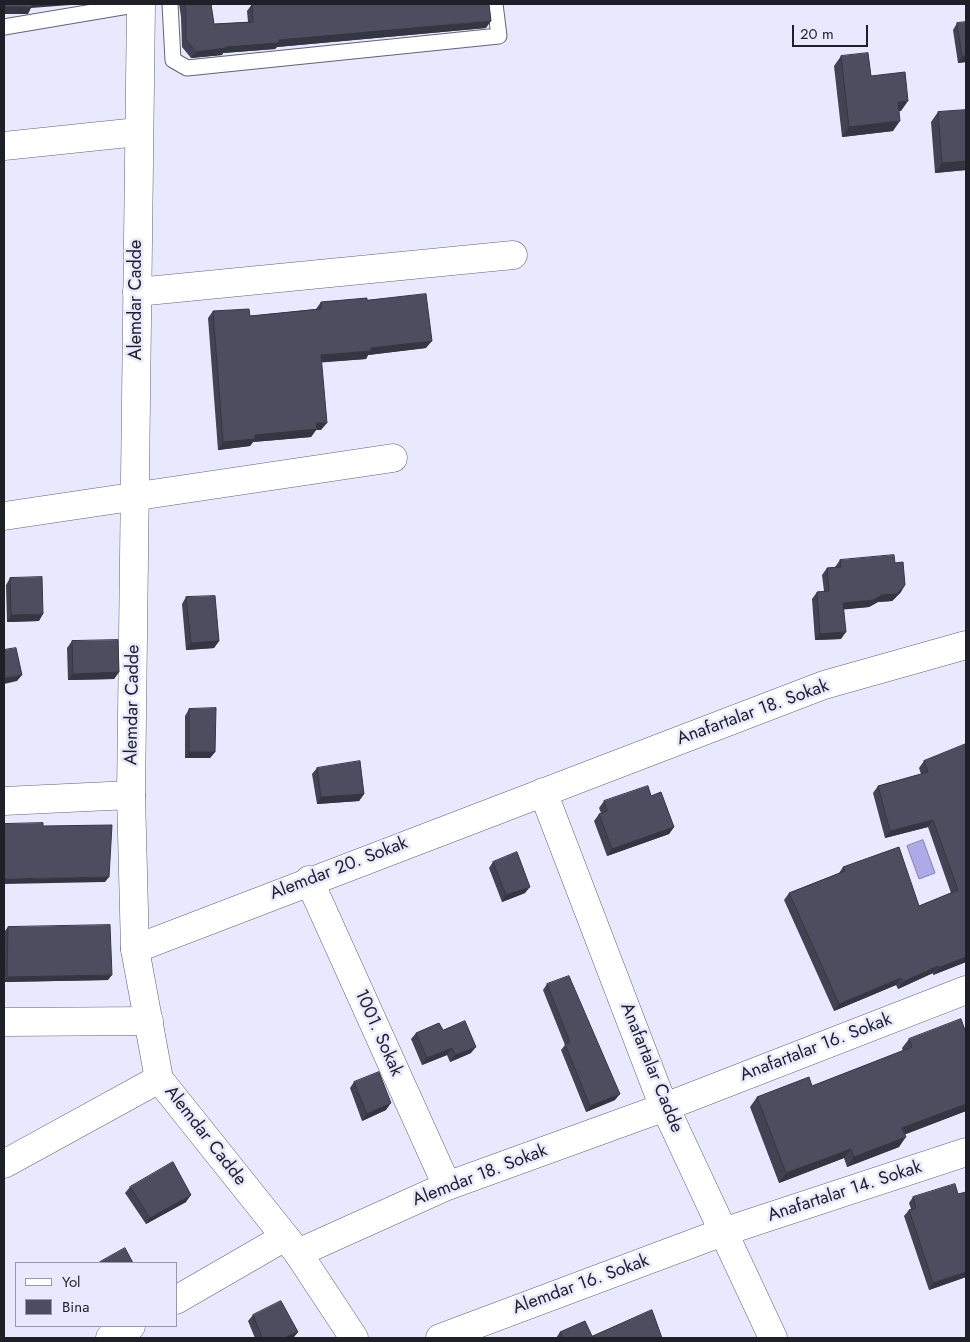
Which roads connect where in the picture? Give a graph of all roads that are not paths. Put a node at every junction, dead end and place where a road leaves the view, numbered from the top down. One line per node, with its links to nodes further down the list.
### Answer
1 (140, 4): 4 (lane); 5 (street, Alemdar Cadde)
2 (170, 4): 3 (lane)
3 (495, 4)
4 (4, 27)
5 (138, 132): 6 (street); 8 (street, Alemdar Cadde)
6 (4, 146)
7 (513, 255): 8 (street)
8 (136, 292): 10 (street, Alemdar Cadde)
9 (393, 458): 10 (street)
10 (136, 495): 11 (street); 14 (street, Alemdar Cadde)
11 (4, 516)
12 (966, 645): 13 (street, Anafartalar 18. Sokak)
13 (543, 792): 16 (street, Alemdar 20. Sokak); 22 (street, Anafartalar Cadde)
14 (131, 795): 15 (street); 17 (street, Alemdar Cadde)
15 (4, 801)
16 (309, 880): 17 (street, Alemdar 20. Sokak); 25 (street, 1001. Sokak)
17 (135, 949): 19 (street, Alemdar Cadde)
18 (966, 990): 22 (street, Anafartalar 16. Sokak)
19 (149, 1020): 20 (street); 21 (street, Alemdar Cadde)
20 (4, 1022)
21 (159, 1078): 24 (street); 27 (street, Alemdar Cadde)
22 (665, 1107): 25 (street, Alemdar 18. Sokak); 26 (street, Anafartalar Cadde)
23 (966, 1152): 26 (street, Anafartalar 14. Sokak)
24 (4, 1164)
25 (447, 1186): 27 (street, Alemdar 18. Sokak)
26 (724, 1232): 32 (street, Alemdar 16. Sokak); 33 (street, Anafartalar Cadde)
27 (291, 1245): 28 (street, Alemdar 18. Sokak); 31 (street, Alemdar Cadde)
28 (178, 1299)
29 (129, 1327): 30 (street)
30 (110, 1338)
31 (354, 1338)
32 (440, 1338)
33 (773, 1338)

